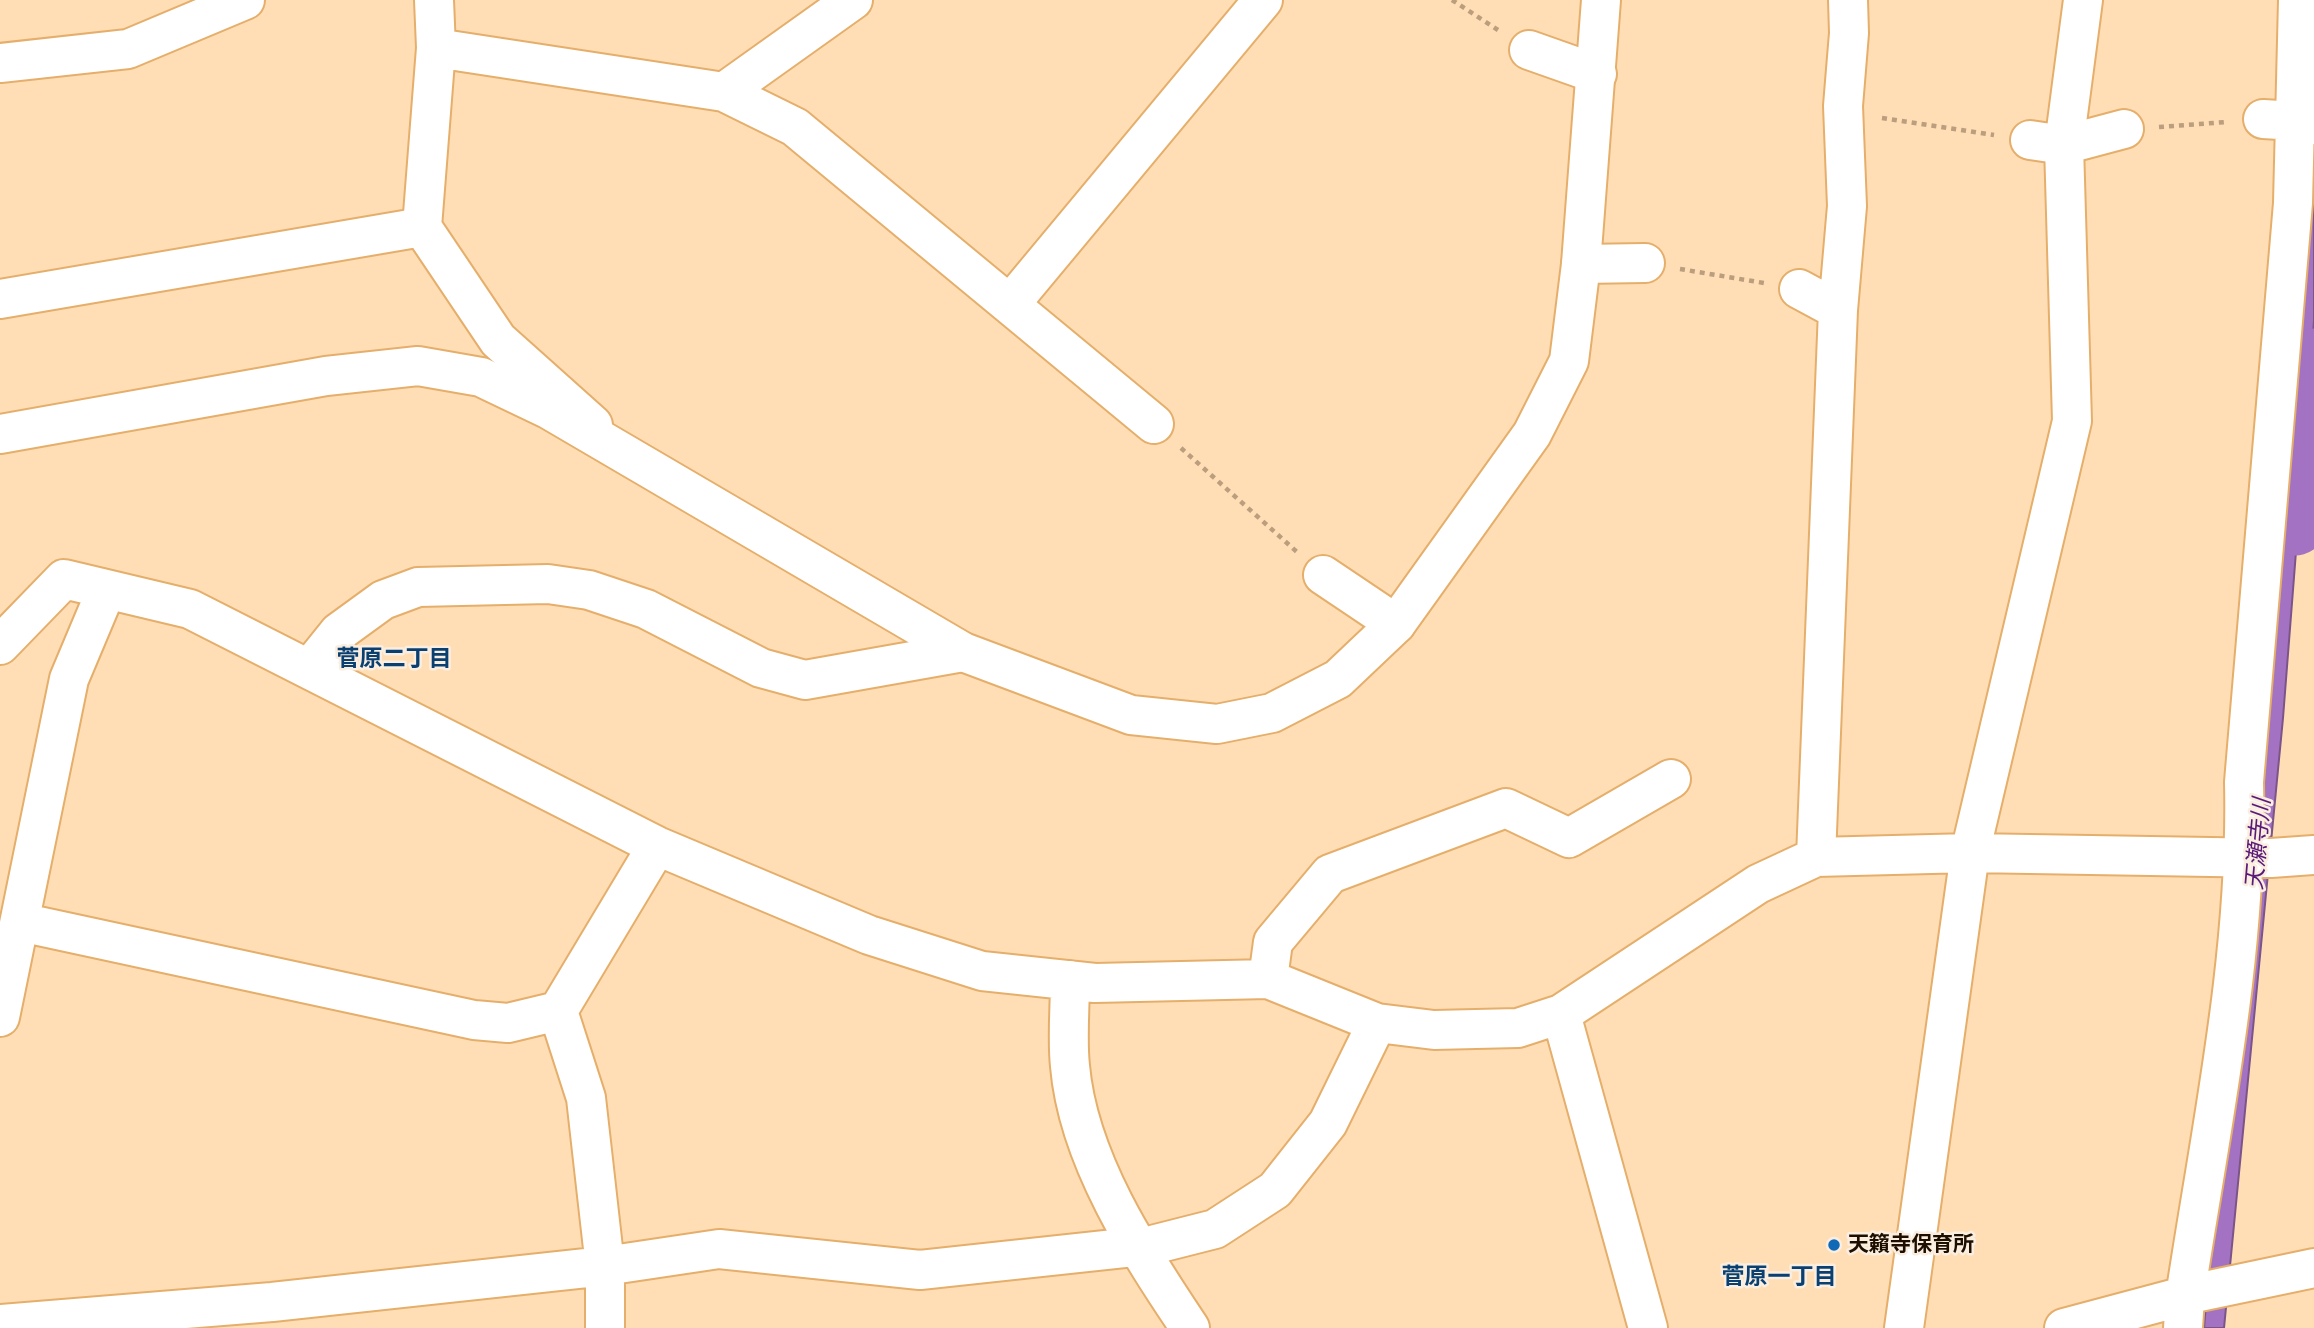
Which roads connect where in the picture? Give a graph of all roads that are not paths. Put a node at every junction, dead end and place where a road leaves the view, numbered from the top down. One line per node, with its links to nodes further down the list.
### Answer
1 (244, 0): 9 (street)
2 (435, 0): 10 (street)
3 (853, 0): 14 (street)
4 (1263, 0): 23 (street)
5 (1601, 0): 13 (street)
6 (1848, 0): 24 (street)
7 (2083, 0): 17 (street)
8 (2298, 0): 15 (street)
9 (188, 10): 12 (street)
10 (436, 48): 14 (street); 18 (street)
11 (1529, 50): 13 (street)
12 (0, 62)
13 (1597, 74): 20 (street)
14 (724, 92): 23 (street)
15 (2292, 122): 39 (street)
16 (2124, 130): 17 (street)
17 (2047, 143): 36 (street)
18 (422, 227): 22 (street); 27 (street)
19 (1645, 263): 20 (street)
20 (1581, 264): 30 (street)
21 (1799, 289): 24 (street)
22 (0, 299)
23 (1011, 303): 25 (street)
24 (1838, 310): 38 (street)
25 (1154, 424)
26 (0, 434): 27 (street)
27 (623, 452): 32 (street)
28 (1323, 575): 30 (street)
29 (106, 591): 31 (street); 33 (street); 40 (street)
30 (1396, 624): 32 (street)
31 (0, 645)
32 (964, 652): 33 (street)
33 (310, 668): 35 (street)
34 (1671, 779): 41 (street)
35 (657, 846): 42 (street); 43 (street)
36 (1970, 853): 38 (street); 39 (street); 55 (street)
37 (2314, 855): 39 (street)
38 (1816, 857): 44 (street)
39 (2258, 857): 50 (street)
40 (20, 922): 43 (street); 45 (street)
41 (1268, 979): 42 (street); 46 (street)
42 (1070, 980): 47 (street)
43 (558, 1011): 48 (street)
44 (1561, 1014): 46 (street); 54 (street)
45 (0, 1017)
46 (1377, 1023): 47 (street)
47 (1136, 1247): 48 (street); 53 (street)
48 (605, 1266): 51 (street); 52 (street)
49 (2314, 1268): 50 (street)
50 (2188, 1306): 56 (street)
51 (0, 1324)
52 (606, 1328)
53 (1190, 1328)
54 (1648, 1328)
55 (1904, 1328)
56 (2064, 1328)

